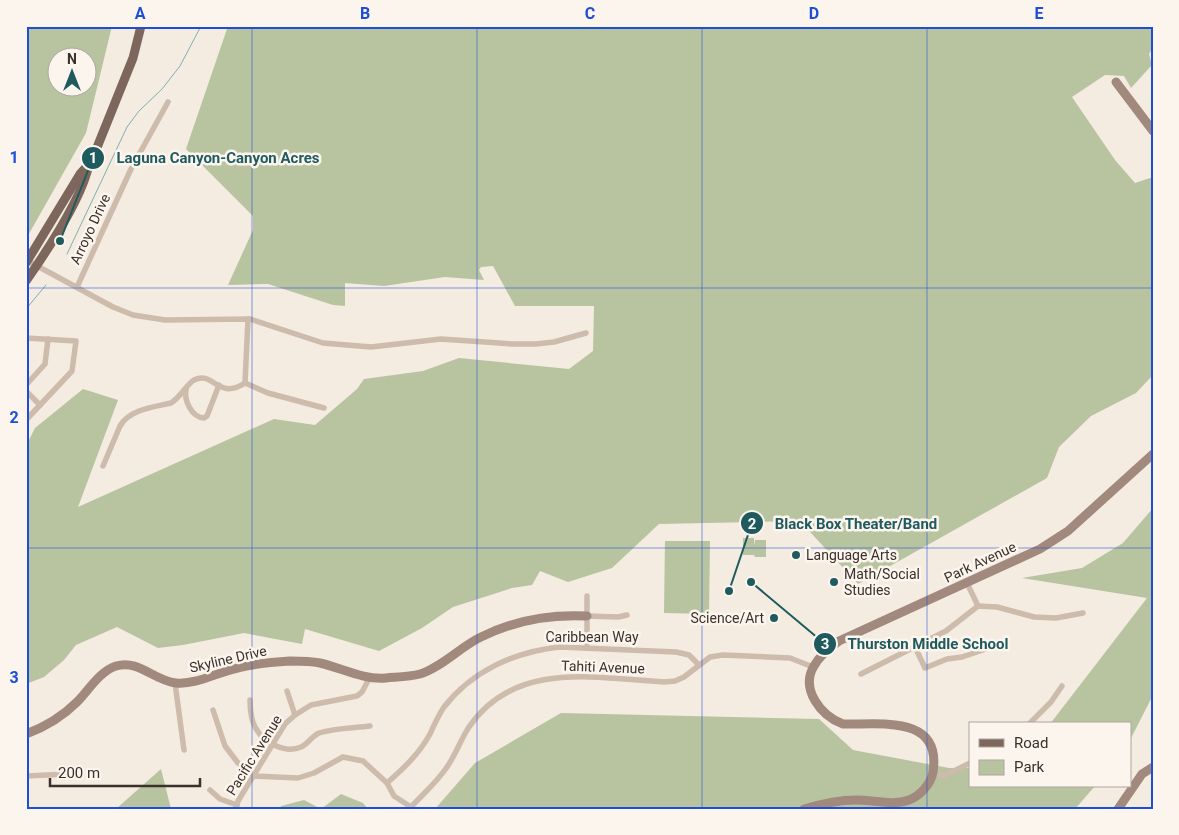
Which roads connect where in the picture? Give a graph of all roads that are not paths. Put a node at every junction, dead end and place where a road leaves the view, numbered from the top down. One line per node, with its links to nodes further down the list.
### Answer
1 (141, 26): 5 (main road)
2 (1116, 82): 4 (main road)
3 (168, 102): 7 (street, Arroyo Drive)
4 (1153, 131)
5 (30, 263): 6 (main road); 7 (street)
6 (26, 281)
7 (77, 287): 8 (street)
8 (248, 319): 9 (street); 12 (street)
9 (586, 334)
10 (26, 338): 11 (street)
11 (48, 339): 13 (street); 17 (street)
12 (245, 384): 14 (street); 18 (street)
13 (26, 385)
14 (219, 385): 15 (street); 15 (street)
15 (186, 389): 21 (street)
16 (26, 390): 17 (street)
17 (40, 406): 19 (street)
18 (324, 408)
19 (26, 420)
20 (1153, 454): 22 (main road, Park Avenue)
21 (103, 466)
22 (967, 583): 24 (street); 32 (main road, Park Avenue)
23 (587, 596): 27 (street)
24 (978, 606): 25 (street); 28 (street)
25 (1083, 613)
26 (626, 615): 27 (street, Skyline Drive)
27 (587, 616): 29 (street); 34 (main road, Skyline Drive)
28 (915, 647): 30 (street); 33 (street)
29 (587, 648): 31 (street, Caribbean Way); 52 (street, Caribbean Way)
30 (990, 648)
31 (699, 665): 32 (street, Tahiti Avenue); 55 (street, Tahiti Avenue)
32 (813, 667): 51 (main road)
33 (861, 674)
34 (370, 677): 35 (main road, Skyline Drive); 40 (street, Pacific Avenue)
35 (175, 683): 43 (main road, Skyline Drive); 45 (street)
36 (1062, 686): 41 (street)
37 (287, 691): 40 (street)
38 (250, 700): 44 (street)
39 (213, 710): 50 (street)
40 (295, 715): 44 (street, Pacific Avenue)
41 (1031, 722)
42 (370, 726): 44 (street)
43 (26, 734)
44 (273, 746): 50 (street, Pacific Avenue)
45 (184, 750)
46 (969, 764): 51 (street)
47 (1153, 767): 57 (main road)
48 (68, 774): 49 (street)
49 (26, 776)
50 (253, 776): 52 (street); 54 (street, Pacific Avenue)
51 (933, 776): 56 (main road)
52 (387, 782): 55 (street)
53 (210, 790): 54 (street)
54 (237, 807)
55 (412, 808)
56 (804, 809)
57 (1118, 809)

